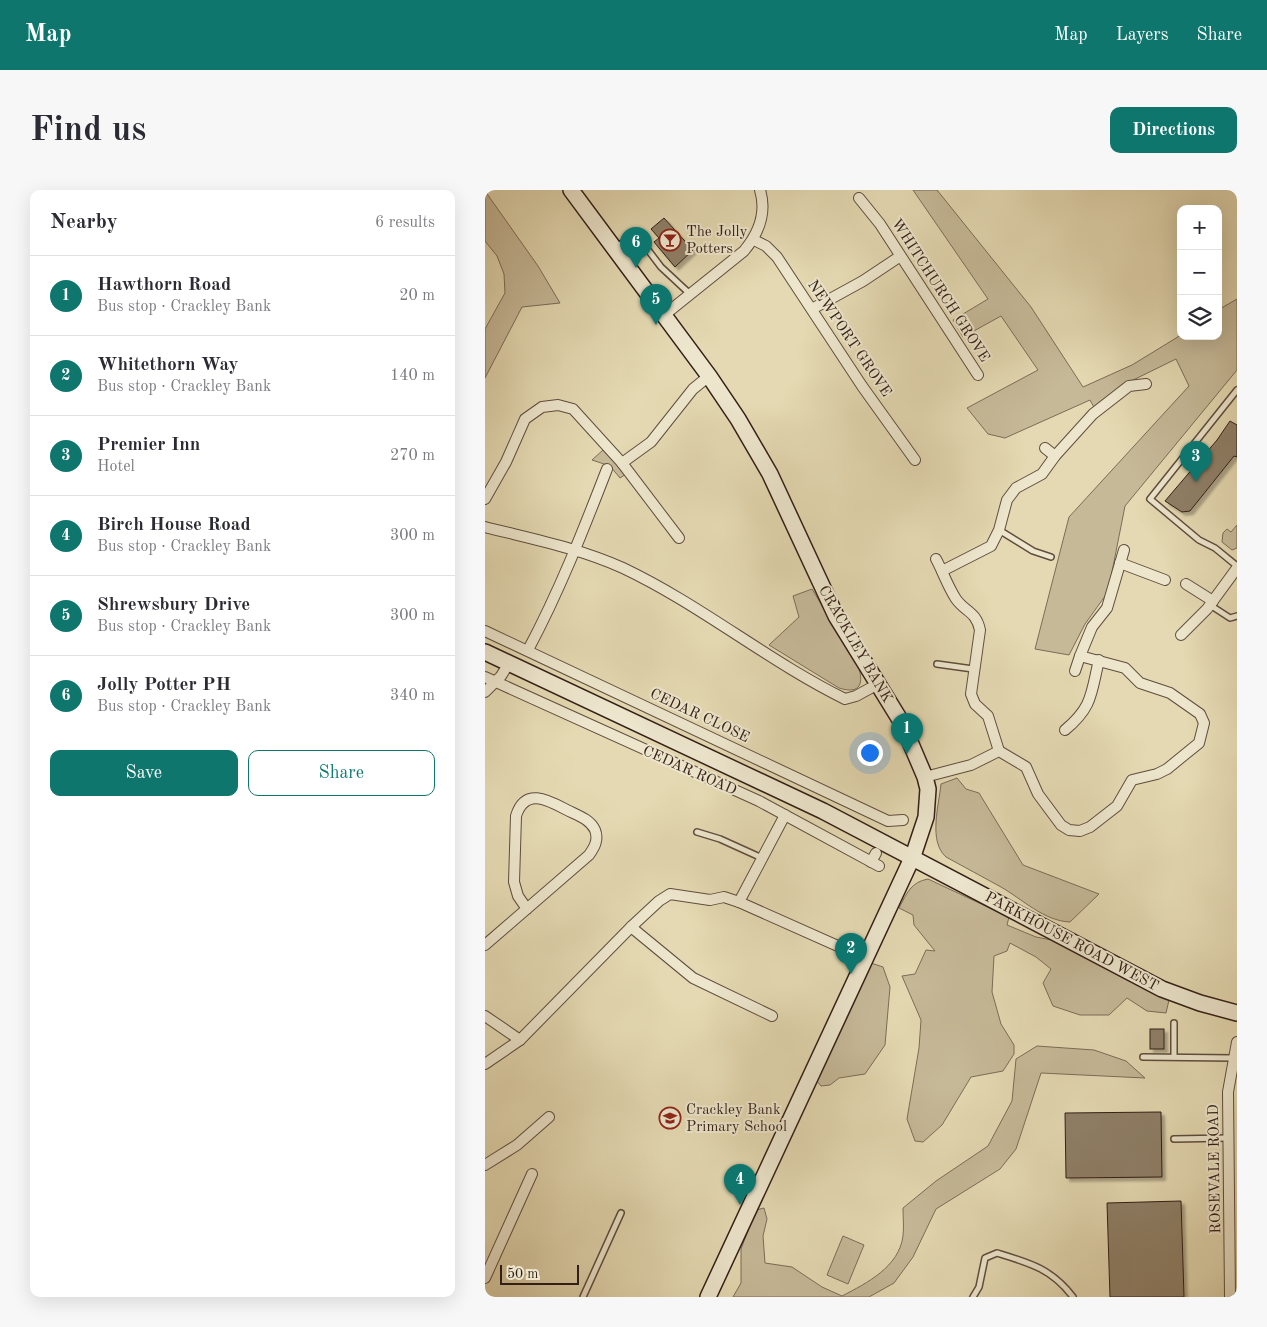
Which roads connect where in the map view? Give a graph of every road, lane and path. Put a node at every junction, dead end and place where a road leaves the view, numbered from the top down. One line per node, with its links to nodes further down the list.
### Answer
1 (571, 190): 5 (street, CRACKLEY BANK)
2 (760, 190): 4 (street)
3 (859, 198): 6 (street, WHITCHURCH GROVE)
4 (754, 240): 7 (street); 8 (street, NEWPORT GROVE)
5 (614, 249): 7 (lane); 9 (street, CRACKLEY BANK)
6 (899, 257): 8 (street); 11 (street, WHITCHURCH GROVE)
7 (690, 294): 9 (street)
8 (812, 309): 16 (street, NEWPORT GROVE)
9 (663, 316): 10 (street, CRACKLEY BANK)
10 (709, 376): 17 (street); 46 (street, CRACKLEY BANK)
11 (978, 376)
12 (1146, 384): 15 (street)
13 (1237, 390): 28 (lane)
14 (1045, 448): 15 (street)
15 (1055, 456): 21 (street)
16 (915, 460)
17 (622, 464): 19 (street); 22 (street)
18 (606, 477): 23 (street)
19 (485, 499)
20 (485, 527): 23 (street)
21 (999, 530): 25 (lane); 29 (street)
22 (679, 538)
23 (577, 549): 36 (street); 46 (street)
24 (1124, 550): 27 (street)
25 (1051, 557)
26 (936, 559): 29 (street)
27 (1120, 563): 30 (street); 38 (street)
28 (1237, 567): 32 (street)
29 (942, 571): 42 (street)
30 (1165, 580)
31 (1186, 584): 32 (street)
32 (1211, 603): 33 (lane); 35 (street)
33 (1237, 616)
34 (485, 631): 36 (street, CEDAR CLOSE)
35 (1181, 635)
36 (528, 650): 48 (street, CEDAR CLOSE)
37 (485, 652): 40 (street, CEDAR ROAD)
38 (1080, 656): 39 (street); 43 (street)
39 (1099, 660): 49 (street); 51 (street)
40 (509, 663): 45 (street); 50 (street, CEDAR ROAD)
41 (937, 664): 42 (lane)
42 (973, 669): 51 (street)
43 (1075, 671)
44 (485, 677): 45 (street, CEDAR ROAD)
45 (495, 682): 47 (street); 53 (street, CEDAR ROAD)
46 (878, 684): 52 (street, CRACKLEY BANK)
47 (485, 692)
48 (688, 726): 50 (street, CEDAR ROAD); 54 (street, CEDAR CLOSE)
49 (1065, 730)
50 (679, 743): 56 (street, CEDAR ROAD)
51 (999, 751): 52 (street)
52 (925, 777): 56 (street, CRACKLEY BANK)
53 (785, 816): 57 (street); 58 (street, CEDAR ROAD)
54 (903, 820)
55 (697, 832): 57 (lane)
56 (913, 856): 63 (street, CRACKLEY BANK); 64 (street, PARKHOUSE ROAD WEST)
57 (763, 858): 59 (street)
58 (876, 860)
59 (739, 902): 61 (street); 63 (street)
60 (527, 909): 60 (street); 62 (street)
61 (631, 928): 66 (street); 68 (street)
62 (485, 945)
63 (867, 959): 83 (street, CRACKLEY BANK)
64 (1237, 1013)
65 (485, 1016): 68 (street)
66 (772, 1016)
67 (1174, 1023): 71 (lane)
68 (520, 1040): 73 (street)
69 (1237, 1042): 72 (street, ROSEVALE ROAD)
70 (1143, 1057): 71 (lane)
71 (1174, 1057): 72 (lane)
72 (1233, 1058): 75 (street, ROSEVALE ROAD)
73 (485, 1064)
74 (549, 1117): 78 (street)
75 (1229, 1138): 76 (lane); 77 (street, ROSEVALE ROAD)
76 (1174, 1139)
77 (1233, 1163): 86 (street, ROSEVALE ROAD)
78 (485, 1165)
79 (532, 1174): 81 (street)
80 (621, 1213): 82 (lane)
81 (485, 1278)
82 (583, 1297)
83 (708, 1297)
84 (973, 1297): 85 (lane)
85 (1073, 1297)
86 (1230, 1297)

